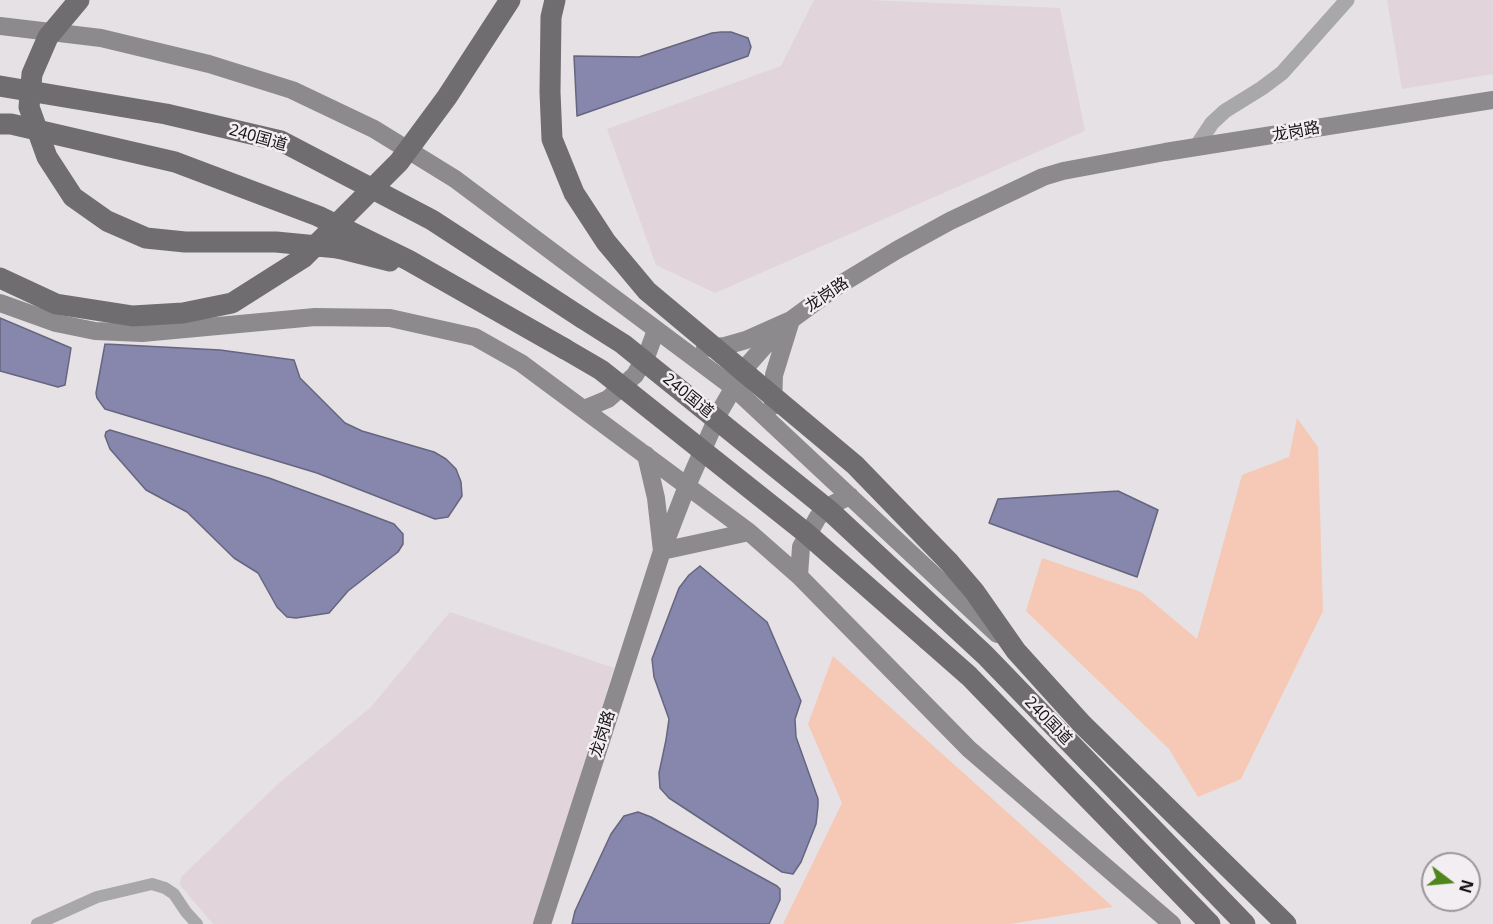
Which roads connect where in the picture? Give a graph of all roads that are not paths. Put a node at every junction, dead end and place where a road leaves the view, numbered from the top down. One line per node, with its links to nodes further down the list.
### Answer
1 (79, 0): 10 (highway, bridge)
2 (510, 0): 11 (highway, bridge)
3 (555, 0): 25 (highway, bridge)
4 (1347, 0): 9 (street)
5 (0, 26): 14 (main road)
6 (0, 86): 31 (highway, 240国道, bridge)
7 (1493, 100): 9 (main road, 龙岗路)
8 (0, 124): 10 (highway, 240国道)
9 (1196, 147): 13 (main road, 龙岗路)
10 (424, 269): 30 (highway, 240国道, bridge)
11 (0, 278)
12 (0, 303): 17 (main road)
13 (791, 320): 15 (main road); 16 (main road, 龙岗路); 18 (main road)
14 (656, 330): 15 (main road); 17 (main road)
15 (684, 350): 16 (main road)
16 (733, 387): 18 (main road); 20 (main road, 龙岗路)
17 (584, 409): 19 (main road)
18 (777, 428): 21 (main road)
19 (646, 455): 20 (main road); 23 (main road)
20 (687, 486): 22 (main road); 23 (main road, 龙岗路)
21 (850, 496): 24 (main road); 25 (main road)
22 (749, 532): 23 (main road); 24 (main road)
23 (662, 551): 28 (main road, 龙岗路)
24 (799, 576): 29 (main road)
25 (1016, 651): 32 (highway)
26 (37, 924): 27 (street)
27 (197, 924)
28 (542, 924)
29 (1172, 924)
30 (1210, 924)
31 (1245, 924)
32 (1286, 924)

